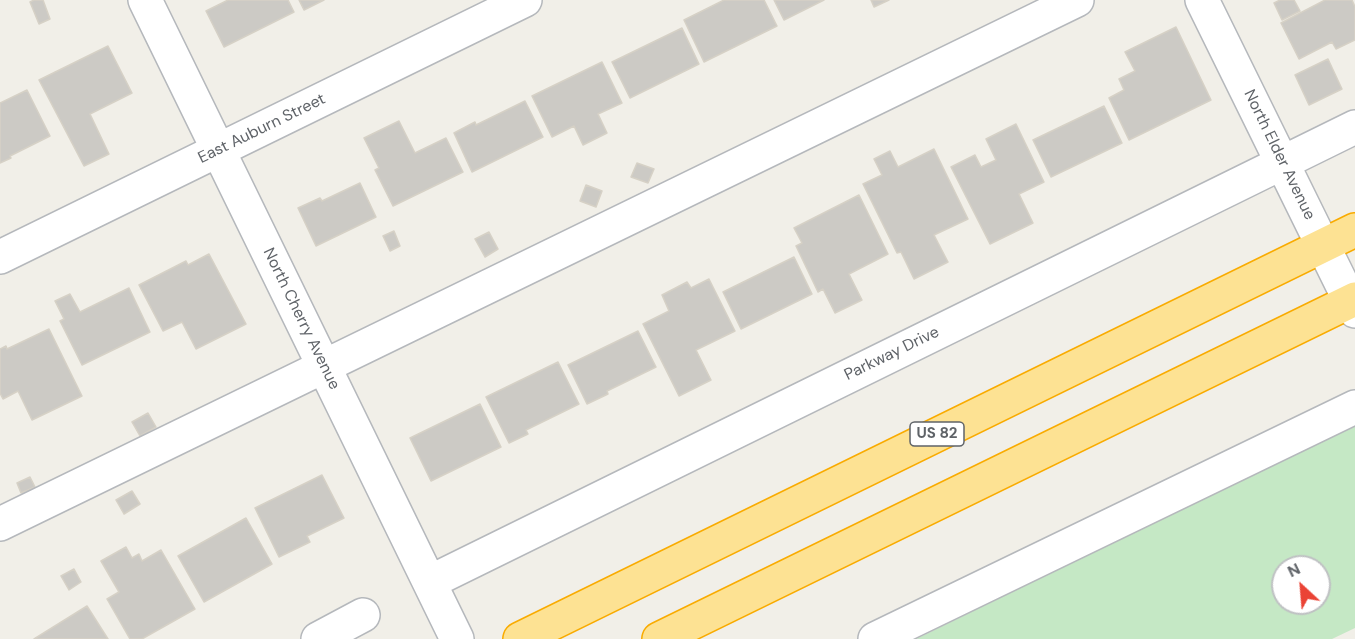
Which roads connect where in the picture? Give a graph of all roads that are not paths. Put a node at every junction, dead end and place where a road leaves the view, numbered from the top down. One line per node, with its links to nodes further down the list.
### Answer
1 (145, 0): 6 (street, North Cherry Avenue)
2 (525, 0): 6 (street, East Auburn Street)
3 (1077, 0): 12 (street)
4 (1202, 0): 7 (street, North Elder Avenue)
5 (1355, 127): 7 (street, Parkway Drive)
6 (219, 150): 10 (street, East Auburn Street); 12 (street, North Cherry Avenue)
7 (1282, 162): 9 (street, North Elder Avenue); 15 (street, Parkway Drive)
8 (1355, 230): 9 (highway, US 82)
9 (1323, 246): 11 (street, North Elder Avenue); 19 (highway, US 82)
10 (0, 257)
11 (1353, 304): 20 (highway)
12 (324, 366): 14 (street); 15 (street, North Cherry Avenue)
13 (1355, 407): 21 (street)
14 (0, 524)
15 (430, 582): 18 (street, North Cherry Avenue)
16 (363, 615): 17 (street)
17 (318, 639)
18 (457, 639)
19 (520, 639)
20 (659, 639)
21 (875, 639)

